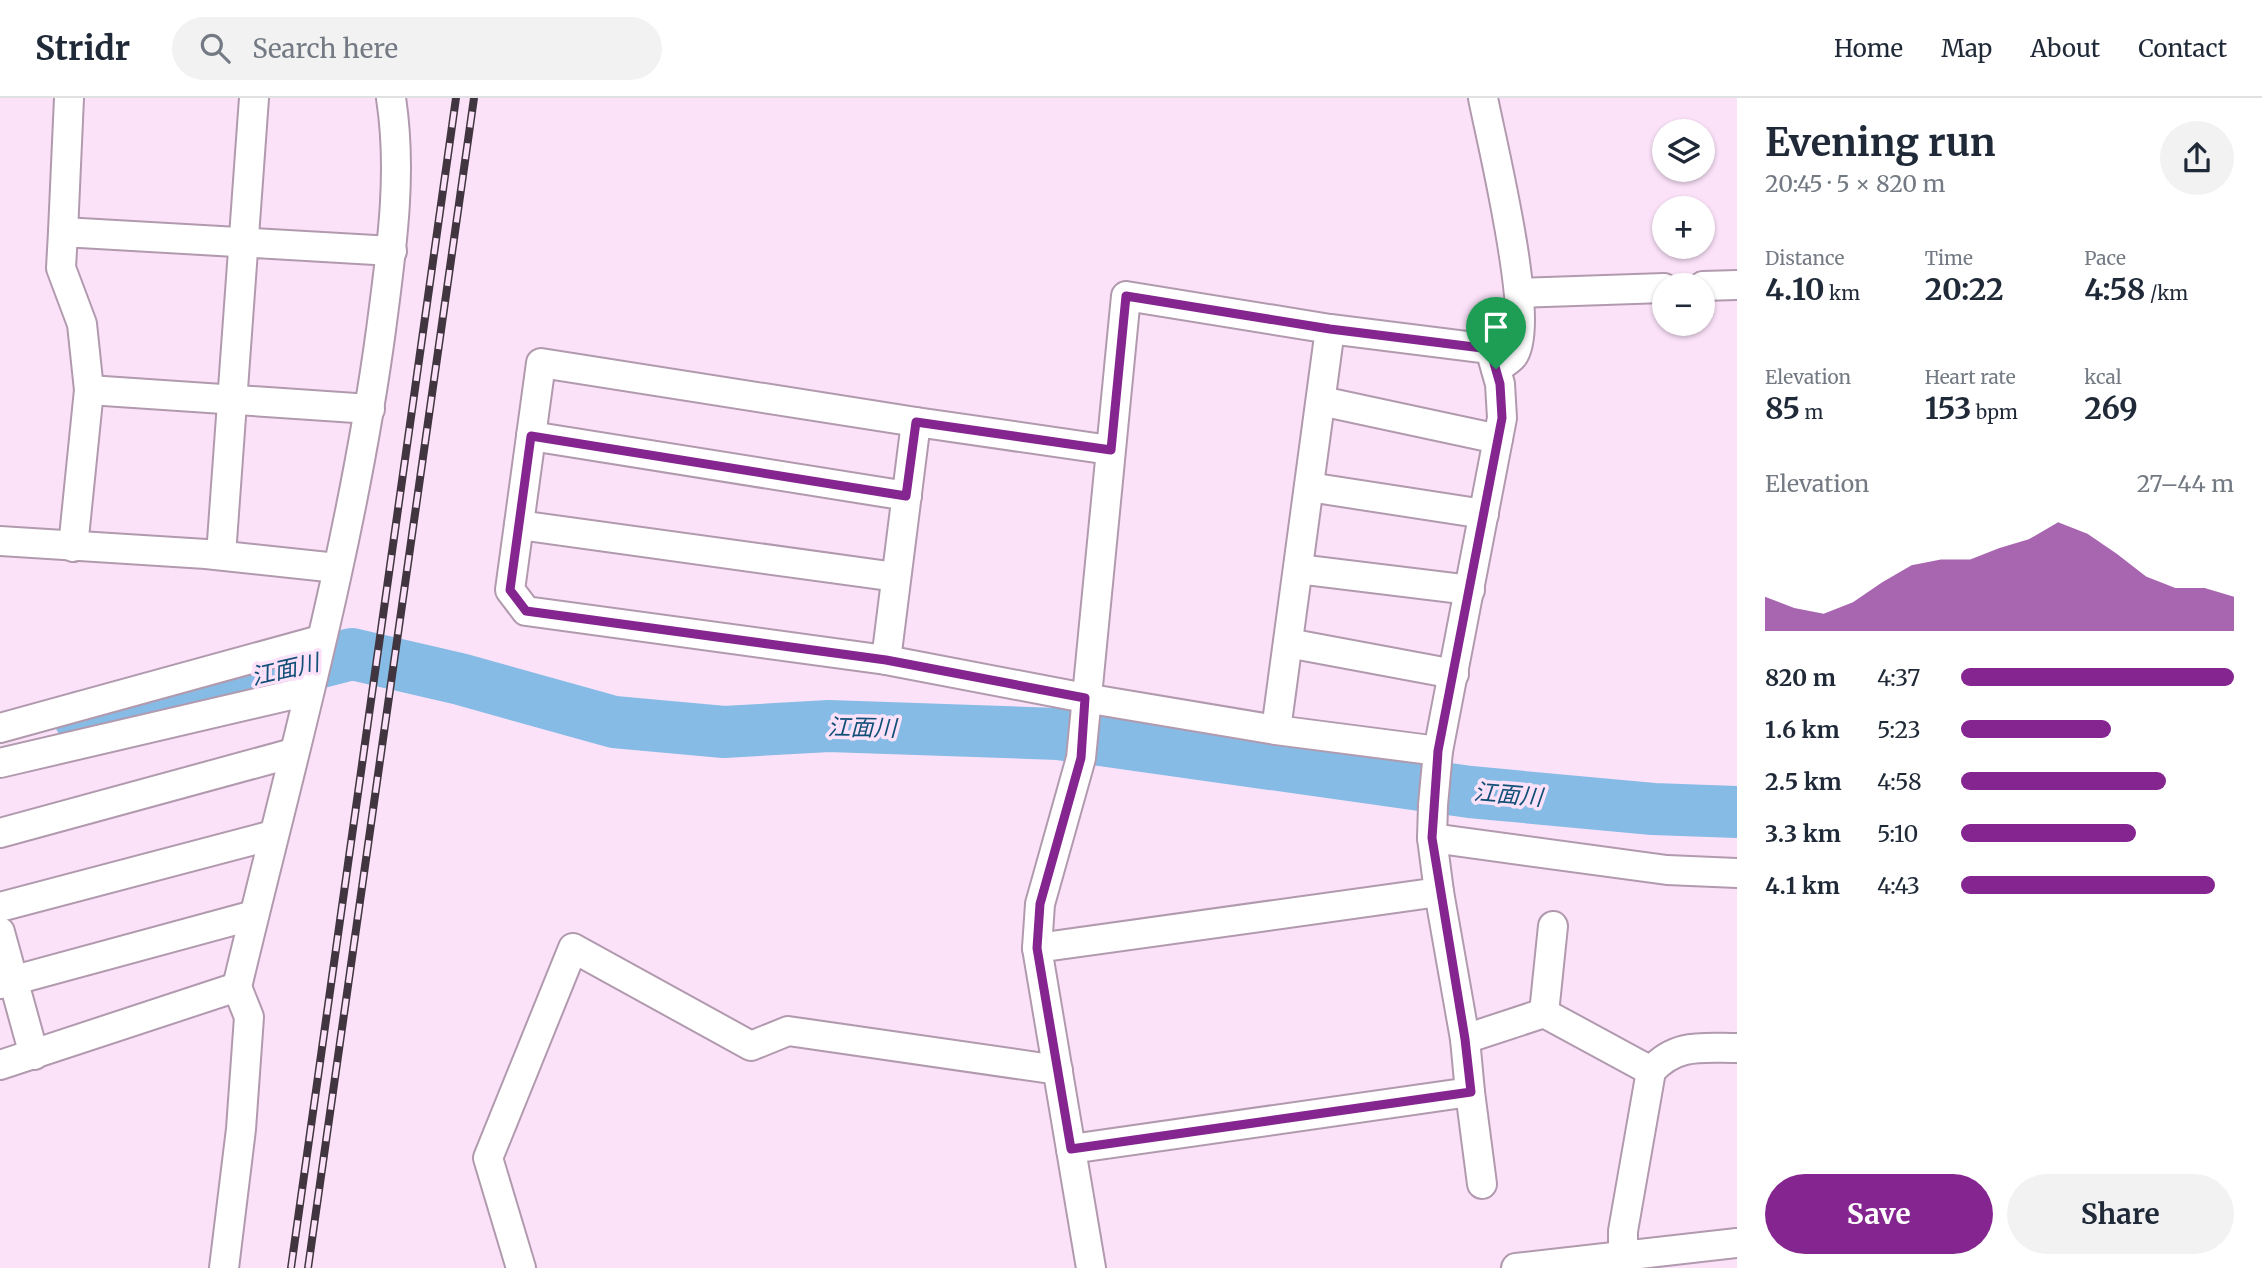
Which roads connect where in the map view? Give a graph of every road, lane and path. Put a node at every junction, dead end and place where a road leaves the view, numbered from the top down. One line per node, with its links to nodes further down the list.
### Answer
1 (69, 98): 5 (street)
2 (254, 98): 6 (street)
3 (391, 98): 7 (street)
4 (1483, 98): 11 (street)
5 (63, 232): 6 (street); 14 (street)
6 (243, 243): 7 (street); 15 (street)
7 (391, 251): 17 (street)
8 (1737, 285): 9 (street)
9 (1715, 286)
10 (1652, 288): 11 (street)
11 (1520, 293): 13 (street)
12 (1330, 329): 13 (street); 16 (street); 21 (street)
13 (1496, 369): 20 (street)
14 (89, 390): 15 (street); 27 (street)
15 (232, 399): 17 (street); 28 (street)
16 (1321, 401): 20 (street); 22 (street)
17 (370, 409): 29 (street)
18 (916, 422): 19 (street); 21 (street); 23 (street)
19 (531, 436): 23 (street); 25 (street)
20 (1498, 439): 24 (street)
21 (1111, 450): 38 (street)
22 (1309, 487): 24 (street); 30 (street)
23 (906, 496): 31 (street)
24 (1484, 514): 32 (street)
25 (519, 525): 31 (street); 35 (street)
26 (0, 541): 27 (street)
27 (73, 547): 28 (street)
28 (221, 555): 29 (street)
29 (337, 568): 33 (street)
30 (1298, 569): 32 (street); 34 (street)
31 (896, 577): 35 (street)
32 (1470, 590): 36 (street)
33 (320, 640): 37 (street); 39 (street)
34 (1288, 643): 36 (street); 40 (street)
35 (886, 660): 38 (street)
36 (1454, 674): 42 (street)
37 (308, 691): 41 (street); 43 (street)
38 (1084, 709): 40 (street); 53 (street)
39 (0, 728)
40 (1276, 730): 42 (street)
41 (293, 753): 44 (street); 45 (street)
42 (1437, 762): 46 (street)
43 (0, 764)
44 (0, 833)
45 (273, 835): 49 (street); 50 (street)
46 (1432, 838): 47 (street); 48 (street)
47 (1737, 873)
48 (1439, 892): 53 (street); 57 (street)
49 (0, 907)
50 (254, 915): 54 (street); 55 (street)
51 (1553, 926): 56 (street)
52 (0, 932): 54 (street)
53 (1037, 948): 61 (street)
54 (7, 982): 59 (street)
55 (237, 987): 59 (street); 68 (street)
56 (1544, 1013): 57 (street); 62 (street)
57 (1465, 1039): 63 (street)
58 (1737, 1048): 62 (street)
59 (34, 1055): 60 (street)
60 (0, 1065)
61 (1058, 1070): 64 (street); 69 (street)
62 (1651, 1072): 67 (street)
63 (1471, 1092): 64 (street); 65 (street)
64 (1071, 1149): 70 (street)
65 (1482, 1184)
66 (1737, 1243): 67 (street)
67 (1623, 1257): 71 (street)
68 (224, 1268)
69 (521, 1268)
70 (1091, 1268)
71 (1516, 1268)

